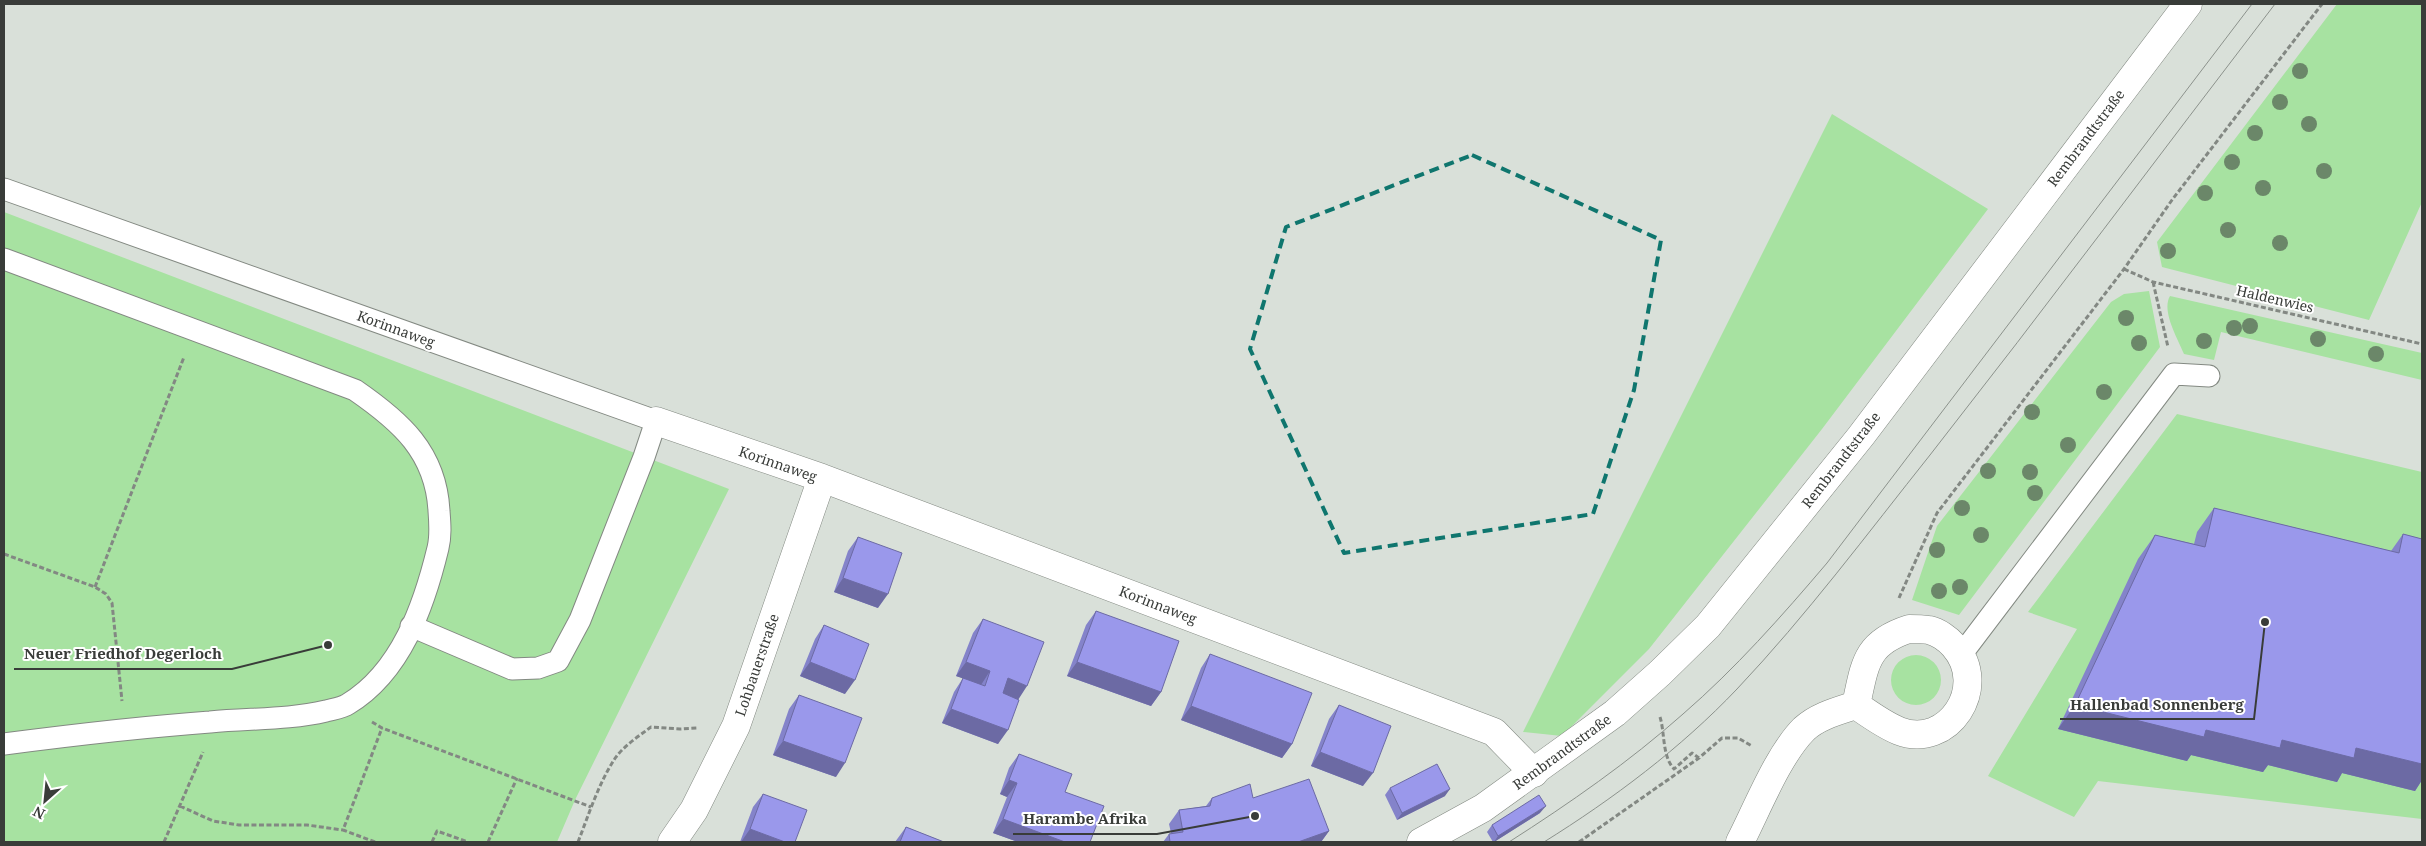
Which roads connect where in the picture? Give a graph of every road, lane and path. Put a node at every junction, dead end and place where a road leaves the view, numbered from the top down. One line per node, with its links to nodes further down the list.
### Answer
1 (2188, 4): 28 (street, Rembrandtstraße)
2 (2322, 4): 5 (path)
3 (4, 189): 11 (lane, Korinnaweg)
4 (4, 259): 7 (lane)
5 (2124, 269): 6 (path, Haldenwies); 16 (path)
6 (2153, 282): 8 (path, Haldenwies); 9 (path)
7 (195, 329): 14 (path); 15 (lane)
8 (2422, 344)
9 (2174, 374): 10 (lane); 17 (lane)
10 (2209, 376)
11 (656, 421): 12 (street, Korinnaweg); 15 (lane)
12 (822, 478): 22 (street, Lohbauerstraße); 28 (street, Korinnaweg)
13 (4, 554): 14 (path)
14 (94, 587): 24 (path)
15 (411, 626): 19 (lane)
16 (1890, 635): 17 (street); 18 (street)
17 (1962, 655): 18 (street)
18 (1856, 705): 27 (street)
19 (347, 706): 21 (lane); 23 (path)
20 (1657, 713): 26 (path)
21 (217, 721): 24 (lane); 30 (path)
22 (736, 726): 31 (path); 39 (street, Lohbauerstraße)
23 (382, 728): 29 (path); 32 (path)
24 (125, 729): 25 (lane)
25 (4, 744)
26 (1699, 758): 27 (path); 41 (path)
27 (1782, 761): 42 (street)
28 (1534, 773): 40 (street, Rembrandtstraße)
29 (517, 778): 31 (path); 37 (path)
30 (180, 806): 32 (path); 33 (path)
31 (591, 807): 38 (path)
32 (343, 830): 34 (path)
33 (164, 842)
34 (375, 842)
35 (432, 842): 36 (path)
36 (468, 842)
37 (488, 842)
38 (578, 842)
39 (672, 842)
40 (1421, 842)
41 (1579, 842)
42 (1740, 842)

